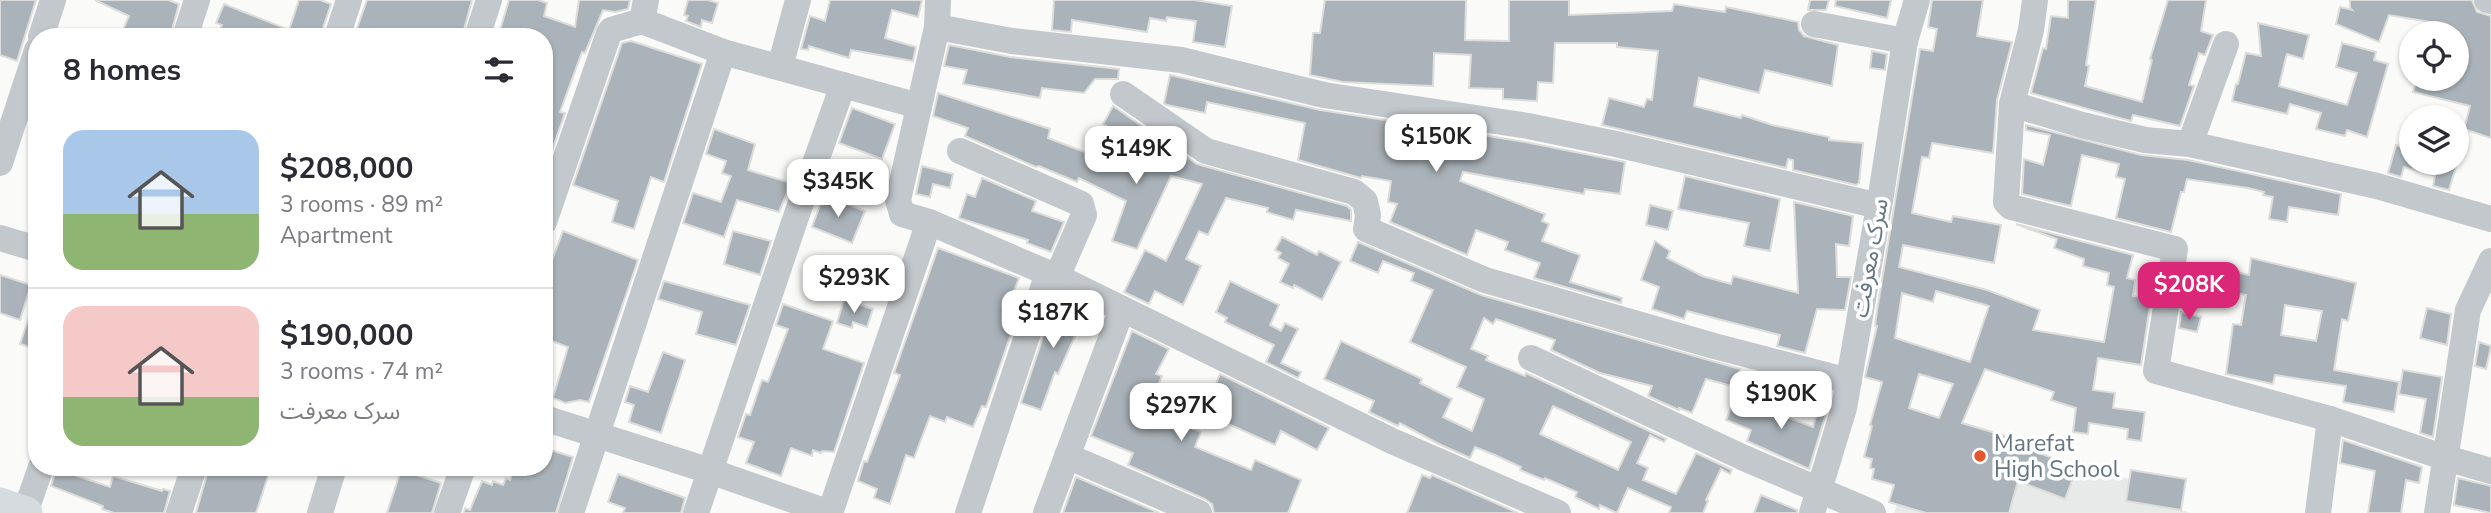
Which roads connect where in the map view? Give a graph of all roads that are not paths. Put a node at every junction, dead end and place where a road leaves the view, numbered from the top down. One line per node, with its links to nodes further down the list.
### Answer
1 (53, 0): 12 (street)
2 (197, 0): 13 (street)
3 (349, 0): 14 (street)
4 (489, 0): 15 (street)
5 (798, 0): 19 (street)
6 (938, 0): 11 (street)
7 (1917, 0): 16 (street, سرک معرفت)
8 (2035, 0): 23 (street)
9 (644, 11): 18 (street); 28 (street)
10 (1814, 24): 16 (street)
11 (937, 27): 24 (street); 29 (street)
12 (44, 28)
13 (188, 28)
14 (340, 28)
15 (480, 28)
16 (1905, 41): 29 (street, سرک معرفت)
17 (2226, 44): 25 (street)
18 (723, 52): 19 (street); 41 (street)
19 (780, 67): 21 (street)
20 (28, 77): 27 (street)
21 (843, 85): 24 (street); 44 (street)
22 (1123, 94): 38 (street)
23 (2012, 104): 25 (street); 39 (street)
24 (919, 106): 31 (street)
25 (2190, 144): 30 (street)
26 (960, 151): 35 (street)
27 (0, 163)
28 (553, 196)
29 (1879, 206): 38 (street, سرک معرفت)
30 (2491, 219)
31 (929, 222): 35 (street); 58 (street)
32 (0, 238): 33 (street)
33 (28, 246)
34 (2491, 261): 43 (street)
35 (1052, 275): 36 (street); 59 (street)
36 (1122, 309): 42 (street); 62 (street)
37 (1531, 358): 50 (street)
38 (1849, 381): 50 (street, سرک معرفت)
39 (2330, 419): 43 (street); 64 (street)
40 (553, 421): 41 (street)
41 (597, 435): 44 (street); 56 (street)
42 (1067, 456): 60 (street); 61 (street)
43 (2446, 458): 45 (street); 65 (street)
44 (710, 471): 57 (street); 58 (street)
45 (2491, 471)
46 (38, 476): 52 (street)
47 (191, 476): 53 (street)
48 (331, 476): 54 (street)
49 (460, 476): 55 (street)
50 (1817, 502): 63 (street)
51 (0, 504): 52 (main road)
52 (25, 513)
53 (179, 513)
54 (320, 513)
55 (447, 513)
56 (571, 513)
57 (696, 513)
58 (830, 513)
59 (968, 513)
60 (1046, 513)
61 (1199, 513)
62 (1558, 513)
63 (1874, 513)
64 (2318, 513)
65 (2437, 513)

